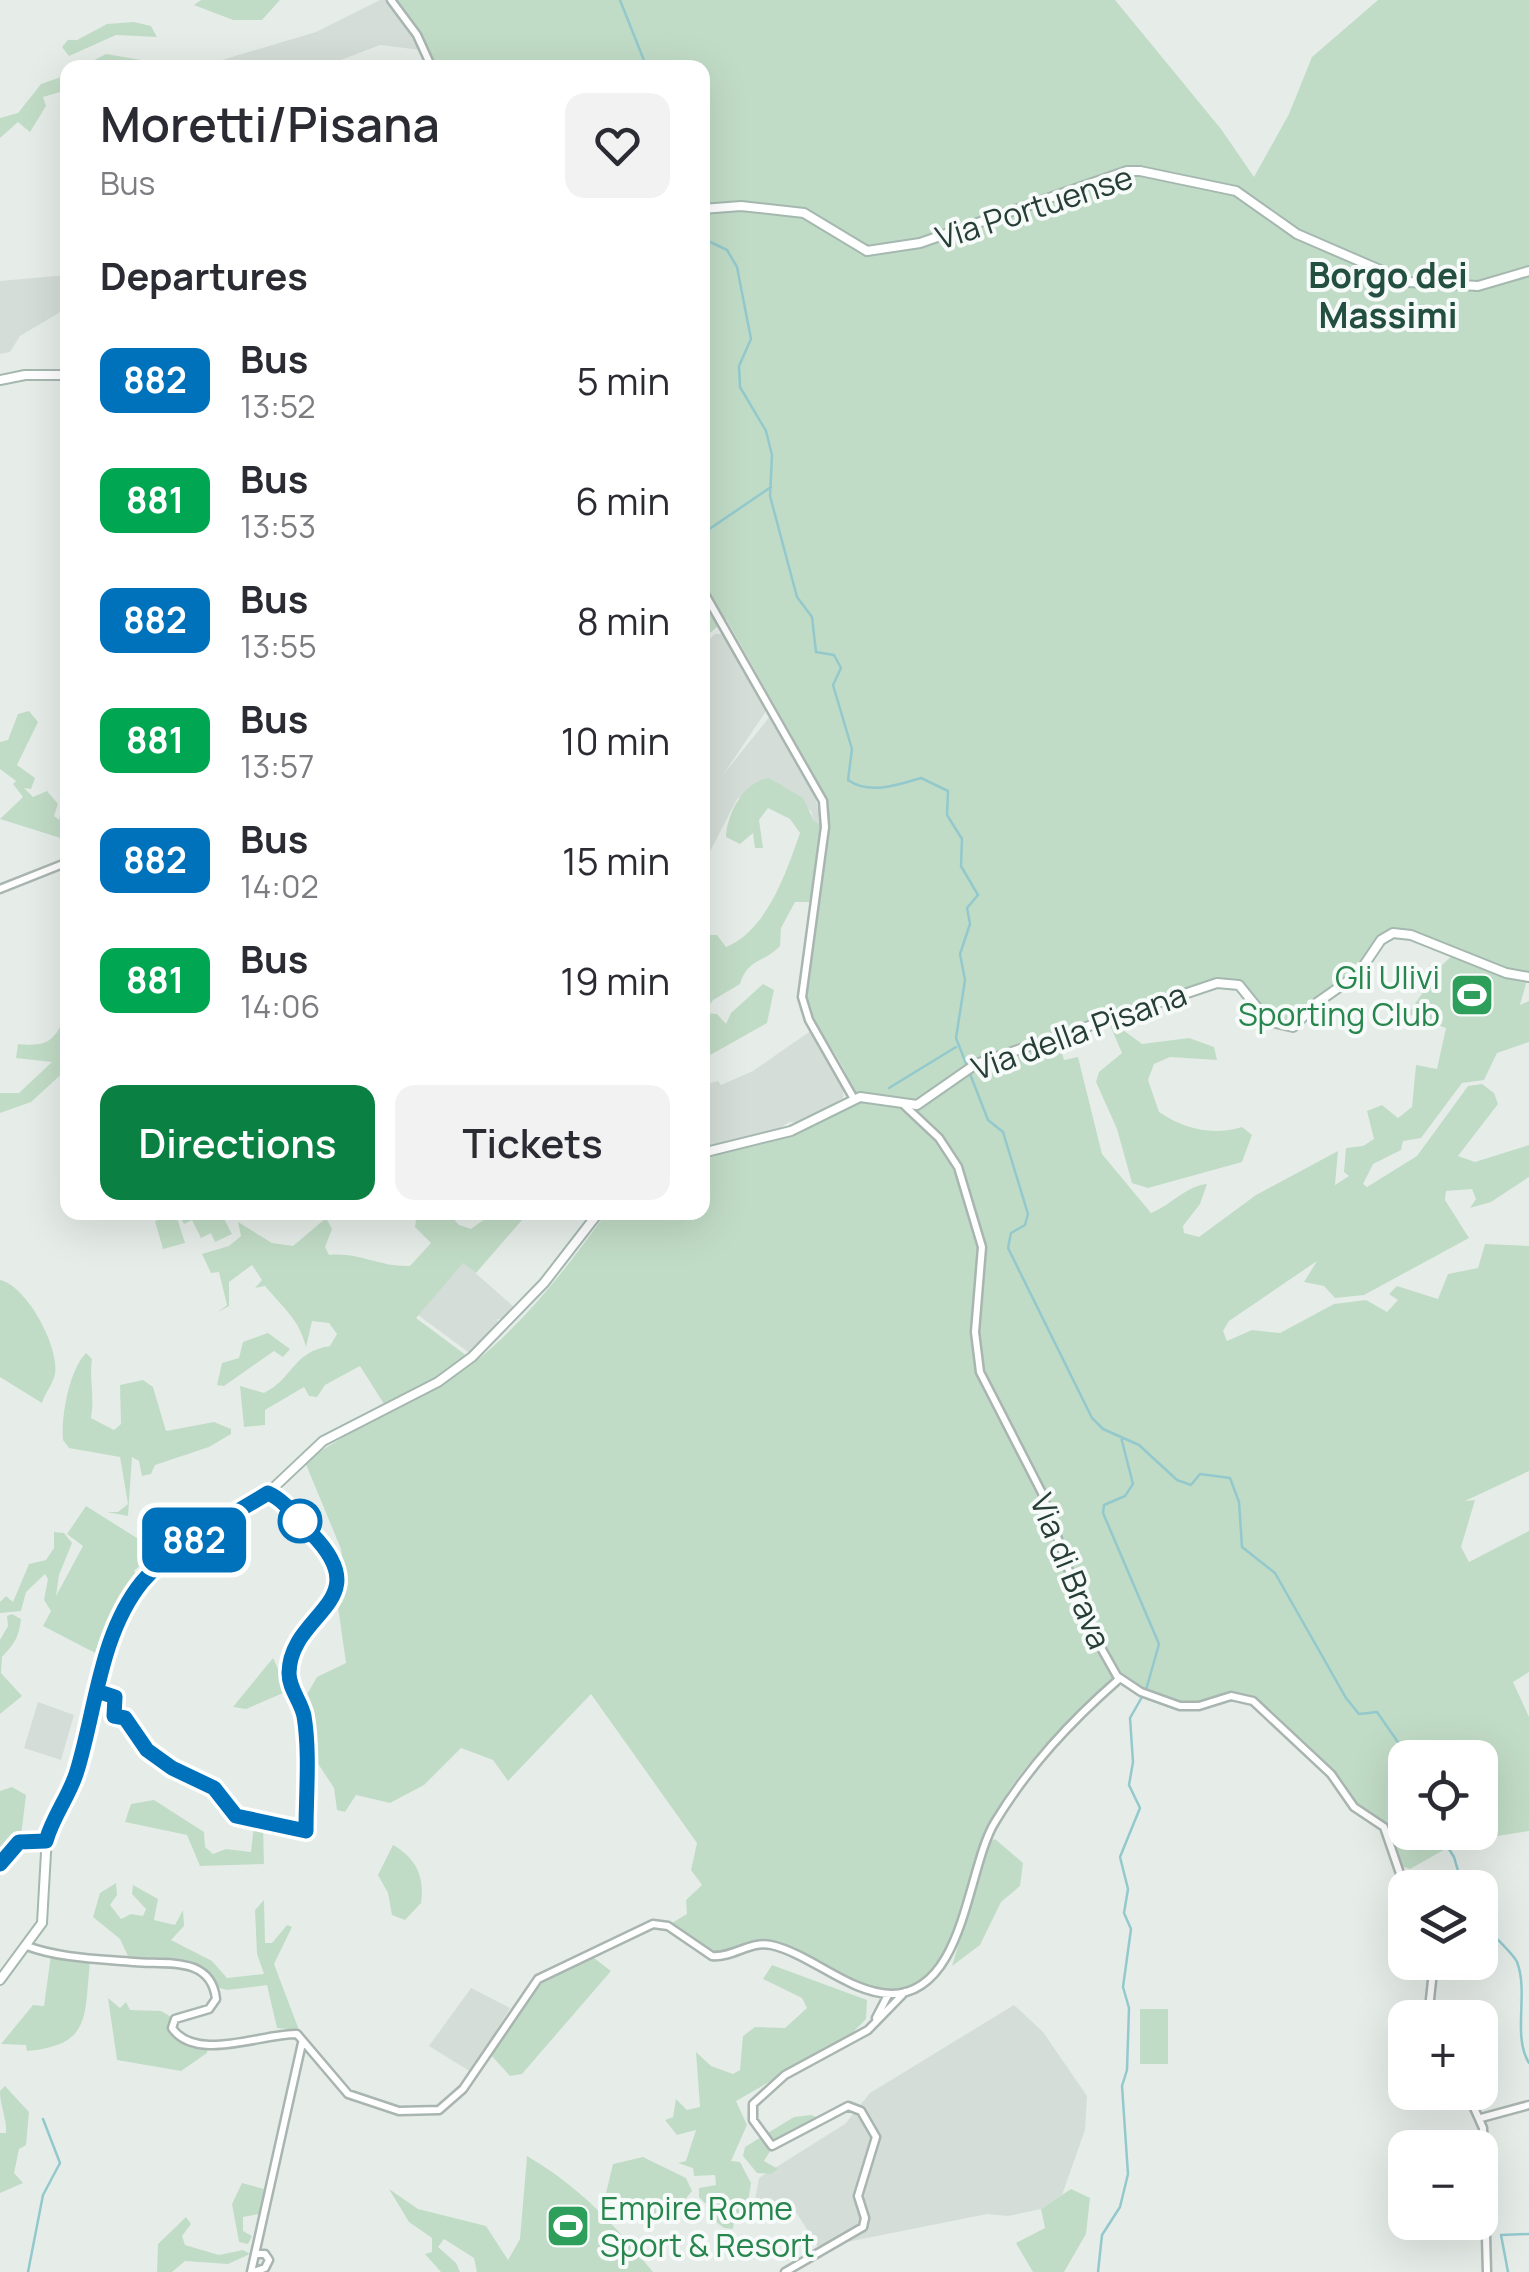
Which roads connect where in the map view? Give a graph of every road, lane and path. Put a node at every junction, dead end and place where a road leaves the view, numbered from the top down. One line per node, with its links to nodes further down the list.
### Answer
1 (391, 0): 2 (street)
2 (428, 60)
3 (710, 208): 4 (main road, Via Portuense)
4 (1529, 271)
5 (60, 375): 6 (main road)
6 (0, 380)
7 (710, 603): 11 (street)
8 (60, 865): 9 (street)
9 (0, 888)
10 (1529, 976): 12 (main road, Via della Pisana)
11 (854, 1099): 12 (main road); 13 (main road)
12 (904, 1105): 15 (street, Via di Brava)
13 (710, 1150)
14 (593, 1220): 16 (main road)
15 (1119, 1680): 18 (street, Via di Brava); 23 (street)
16 (46, 1841): 17 (main road); 19 (main road)
17 (0, 1864)
18 (1399, 1870)
19 (27, 1945): 20 (street); 20 (street); 21 (main road)
20 (37, 1950): 28 (street)
21 (0, 1980)
22 (868, 1988): 24 (street); 25 (street); 29 (street)
23 (906, 1992): 24 (street); 26 (street)
24 (889, 1994): 25 (street); 26 (street)
25 (881, 2002): 26 (street); 27 (street)
26 (892, 2004): 27 (street)
27 (874, 2022): 36 (street)
28 (301, 2041): 29 (street); 30 (street)
29 (312, 2050): 30 (street)
30 (297, 2055): 34 (street)
31 (1529, 2105): 33 (street)
32 (1476, 2110): 33 (street)
33 (1480, 2118): 37 (street)
34 (257, 2251): 35 (street); 35 (street)
35 (254, 2270)
36 (785, 2272)
37 (1486, 2272)

